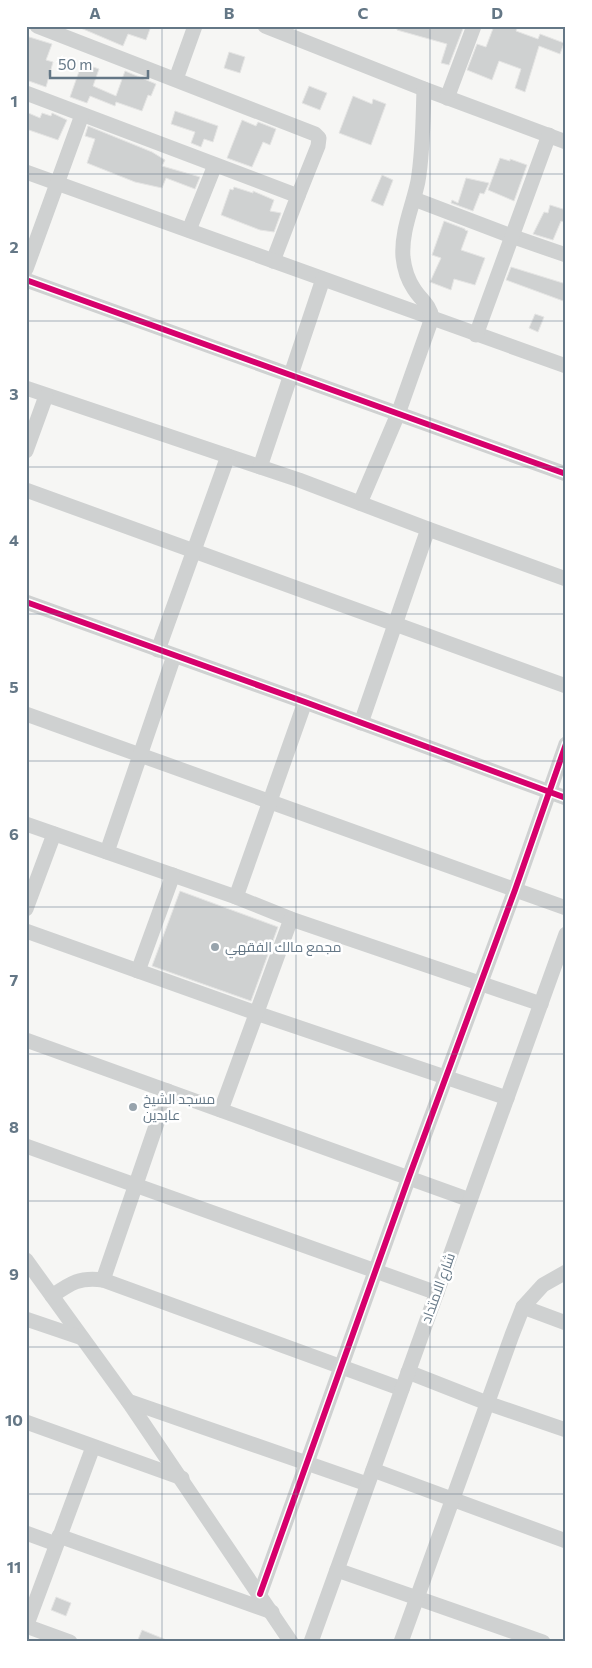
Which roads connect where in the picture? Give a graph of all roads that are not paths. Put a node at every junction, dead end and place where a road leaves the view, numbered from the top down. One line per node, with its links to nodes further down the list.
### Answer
1 (37, 26): 5 (street)
2 (195, 26): 5 (street)
3 (265, 26): 6 (street)
4 (474, 26): 8 (street)
5 (176, 79): 15 (street)
6 (424, 89): 8 (street); 16 (street)
7 (26, 93): 9 (street)
8 (447, 98): 10 (street)
9 (82, 115): 12 (street); 14 (street)
10 (549, 135): 11 (street); 18 (street)
11 (566, 142)
12 (215, 165): 15 (street); 17 (street)
13 (26, 172): 14 (street)
14 (58, 183): 17 (street); 21 (street)
15 (298, 196): 20 (street)
16 (414, 199): 18 (street); 24 (street)
17 (189, 230): 20 (street)
18 (511, 236): 19 (street); 25 (street)
19 (566, 255)
20 (274, 261): 22 (street)
21 (26, 269)
22 (323, 279): 24 (street); 27 (street)
23 (26, 280): 27 (street)
24 (432, 318): 25 (street); 30 (street)
25 (476, 335): 26 (street)
26 (566, 366)
27 (290, 375): 30 (street); 33 (street)
28 (26, 388): 29 (street)
29 (46, 396): 31 (street); 32 (street)
30 (398, 414): 34 (street); 36 (street)
31 (26, 451)
32 (228, 456): 33 (street); 38 (street)
33 (260, 467): 36 (street)
34 (566, 474)
35 (26, 490): 38 (street)
36 (360, 503): 37 (street)
37 (428, 529): 39 (street); 41 (street)
38 (194, 552): 41 (street); 42 (street)
39 (566, 579)
40 (26, 602): 42 (street)
41 (394, 625): 44 (street); 47 (street)
42 (158, 650): 43 (street)
43 (174, 656): 45 (street); 49 (street)
44 (566, 686)
45 (305, 702): 47 (street); 52 (street)
46 (26, 714): 49 (street)
47 (361, 723): 50 (street)
48 (566, 744): 50 (street)
49 (140, 754): 52 (street); 55 (street)
50 (548, 792): 51 (street); 57 (street)
51 (566, 798)
52 (270, 802): 57 (street); 58 (street)
53 (26, 824): 54 (street)
54 (54, 834): 55 (street); 60 (street)
55 (107, 852): 56 (street)
56 (173, 875): 58 (street); 64 (street)
57 (515, 890): 59 (street); 65 (street)
58 (236, 897): 61 (street)
59 (566, 908)
60 (26, 909)
61 (291, 919): 65 (street); 67 (street)
62 (26, 931): 64 (street)
63 (566, 934): 66 (street, شارع الامتداد)
64 (138, 971): 67 (street)
65 (481, 983): 66 (street); 69 (street)
66 (541, 1004): 71 (street, شارع الامتداد)
67 (256, 1013): 69 (street); 72 (street)
68 (26, 1040): 70 (street)
69 (446, 1078): 71 (street); 74 (street)
70 (168, 1091): 72 (street); 75 (street)
71 (507, 1098): 76 (street, شارع الامتداد)
72 (221, 1110): 74 (street)
73 (26, 1146): 75 (street)
74 (410, 1177): 76 (street); 79 (street)
75 (136, 1185): 79 (street); 80 (street)
76 (470, 1200): 81 (street, شارع الامتداد)
77 (26, 1260): 82 (street)
78 (566, 1272): 83 (street)
79 (376, 1273): 81 (street); 87 (street)
80 (103, 1280): 82 (street); 87 (street)
81 (437, 1293): 88 (street, شارع الامتداد)
82 (52, 1296): 86 (street)
83 (523, 1307): 85 (street); 91 (street)
84 (26, 1319): 86 (street)
85 (566, 1323)
86 (82, 1338): 90 (street)
87 (342, 1366): 89 (street); 95 (street)
88 (408, 1372): 89 (street, شارع الامتداد); 91 (street)
89 (402, 1389): 96 (street, شارع الامتداد)
90 (128, 1401): 95 (street); 97 (street)
91 (487, 1402): 93 (street); 99 (street)
92 (26, 1422): 94 (street)
93 (566, 1430)
94 (93, 1447): 97 (street); 101 (street)
95 (308, 1463): 98 (street); 104 (street)
96 (373, 1470): 98 (street, شارع الامتداد); 99 (street)
97 (182, 1478): 104 (street)
98 (367, 1484): 103 (street, شارع الامتداد)
99 (452, 1499): 102 (street); 105 (street)
100 (26, 1533): 101 (street)
101 (58, 1540): 106 (street); 107 (street)
102 (566, 1541)
103 (337, 1570): 105 (street); 110 (street, شارع الامتداد)
104 (260, 1594): 106 (street)
105 (416, 1598): 111 (street); 112 (street)
106 (272, 1612): 109 (street)
107 (26, 1626): 108 (street)
108 (70, 1642)
109 (291, 1642)
110 (311, 1642)
111 (401, 1642)
112 (542, 1642)

